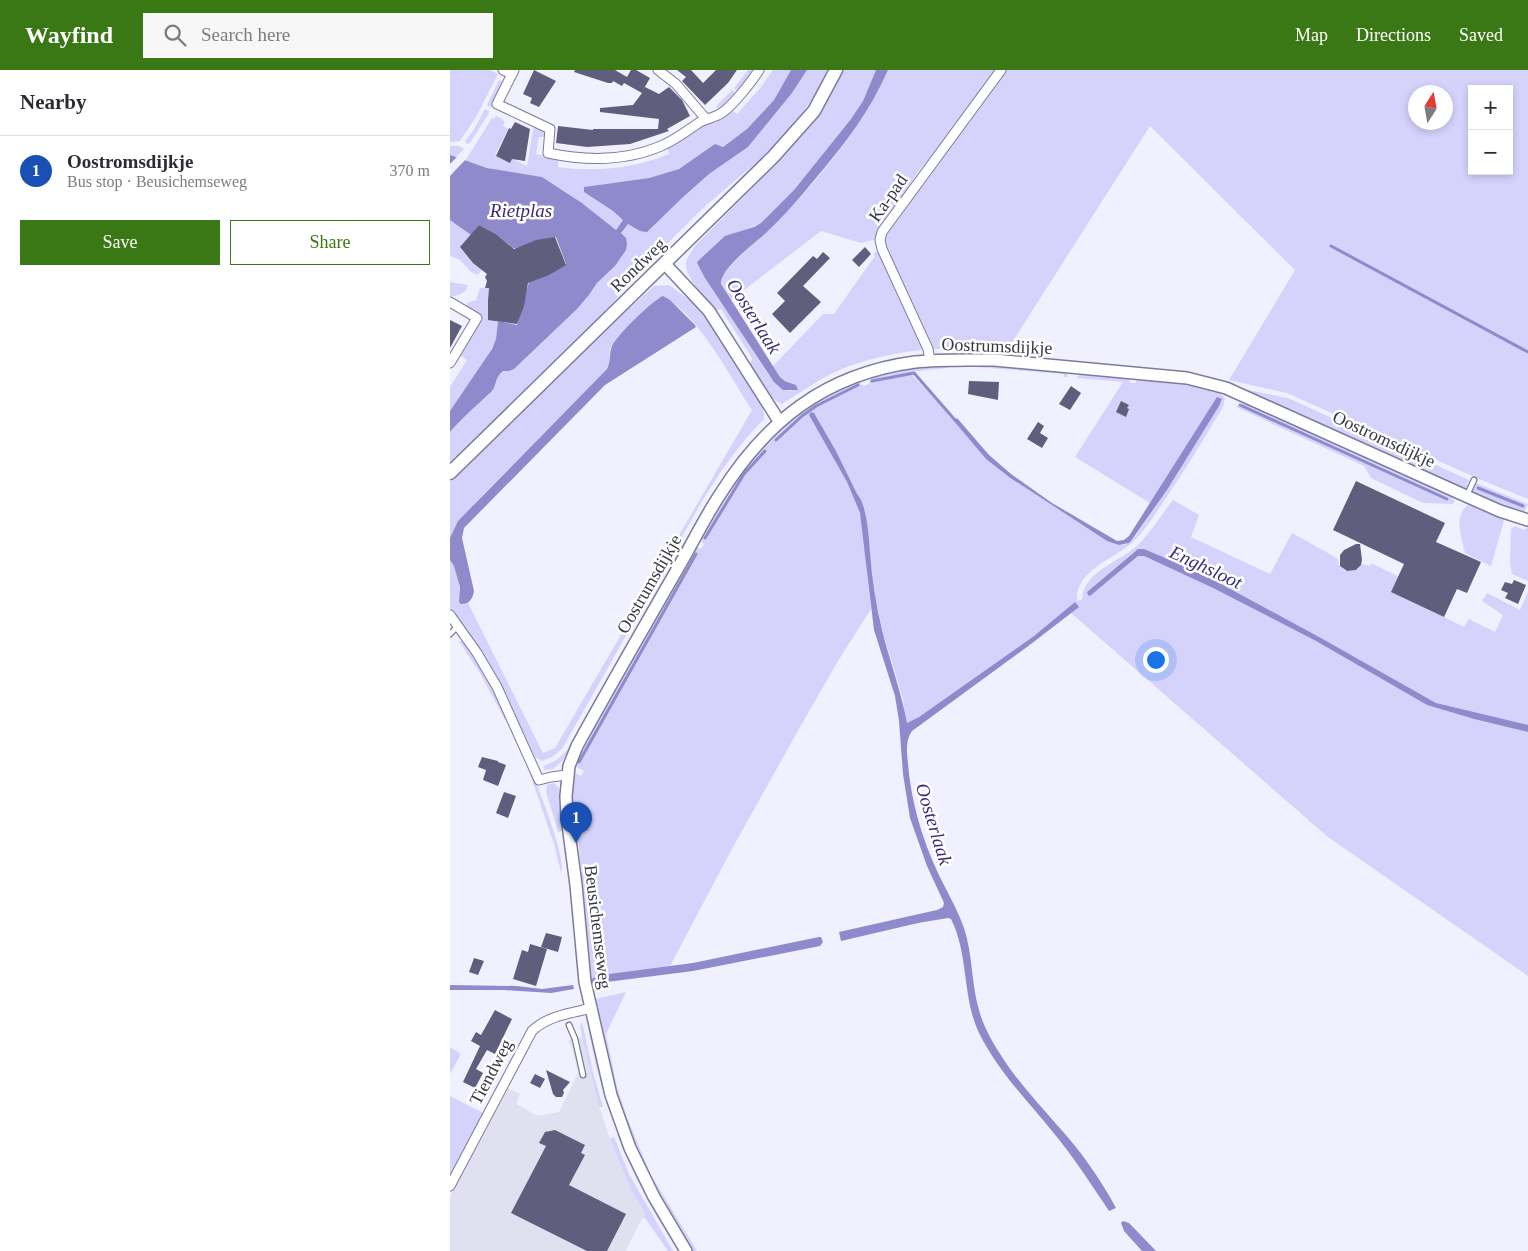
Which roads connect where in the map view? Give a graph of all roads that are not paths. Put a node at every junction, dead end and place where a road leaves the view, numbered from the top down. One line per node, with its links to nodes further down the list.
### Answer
1 (503, 70): 6 (street)
2 (658, 70): 7 (street)
3 (759, 70): 7 (street)
4 (836, 70): 8 (main road, Rondweg)
5 (1001, 70): 10 (street, Ka-pad)
6 (513, 72): 7 (street)
7 (706, 119)
8 (665, 264): 13 (street); 14 (main road, Rondweg)
9 (450, 302): 11 (street)
10 (930, 361): 12 (street, Oostrumsdijkje); 13 (street, Oostrumsdijkje)
11 (450, 363)
12 (1226, 388): 16 (street, Oostromsdijkje)
13 (780, 421): 21 (street, Oostrumsdijkje)
14 (450, 473)
15 (1474, 480): 16 (lane)
16 (1466, 496): 17 (street, Oostromsdijkje)
17 (1527, 518)
18 (450, 614): 19 (street)
19 (458, 626): 20 (lane); 21 (street)
20 (450, 634)
21 (567, 775): 22 (street, Beusichemseweg)
22 (592, 1008): 25 (street, Tiendweg); 26 (street, Beusichemseweg)
23 (569, 1025): 24 (lane)
24 (583, 1076)
25 (450, 1186)
26 (686, 1251)

